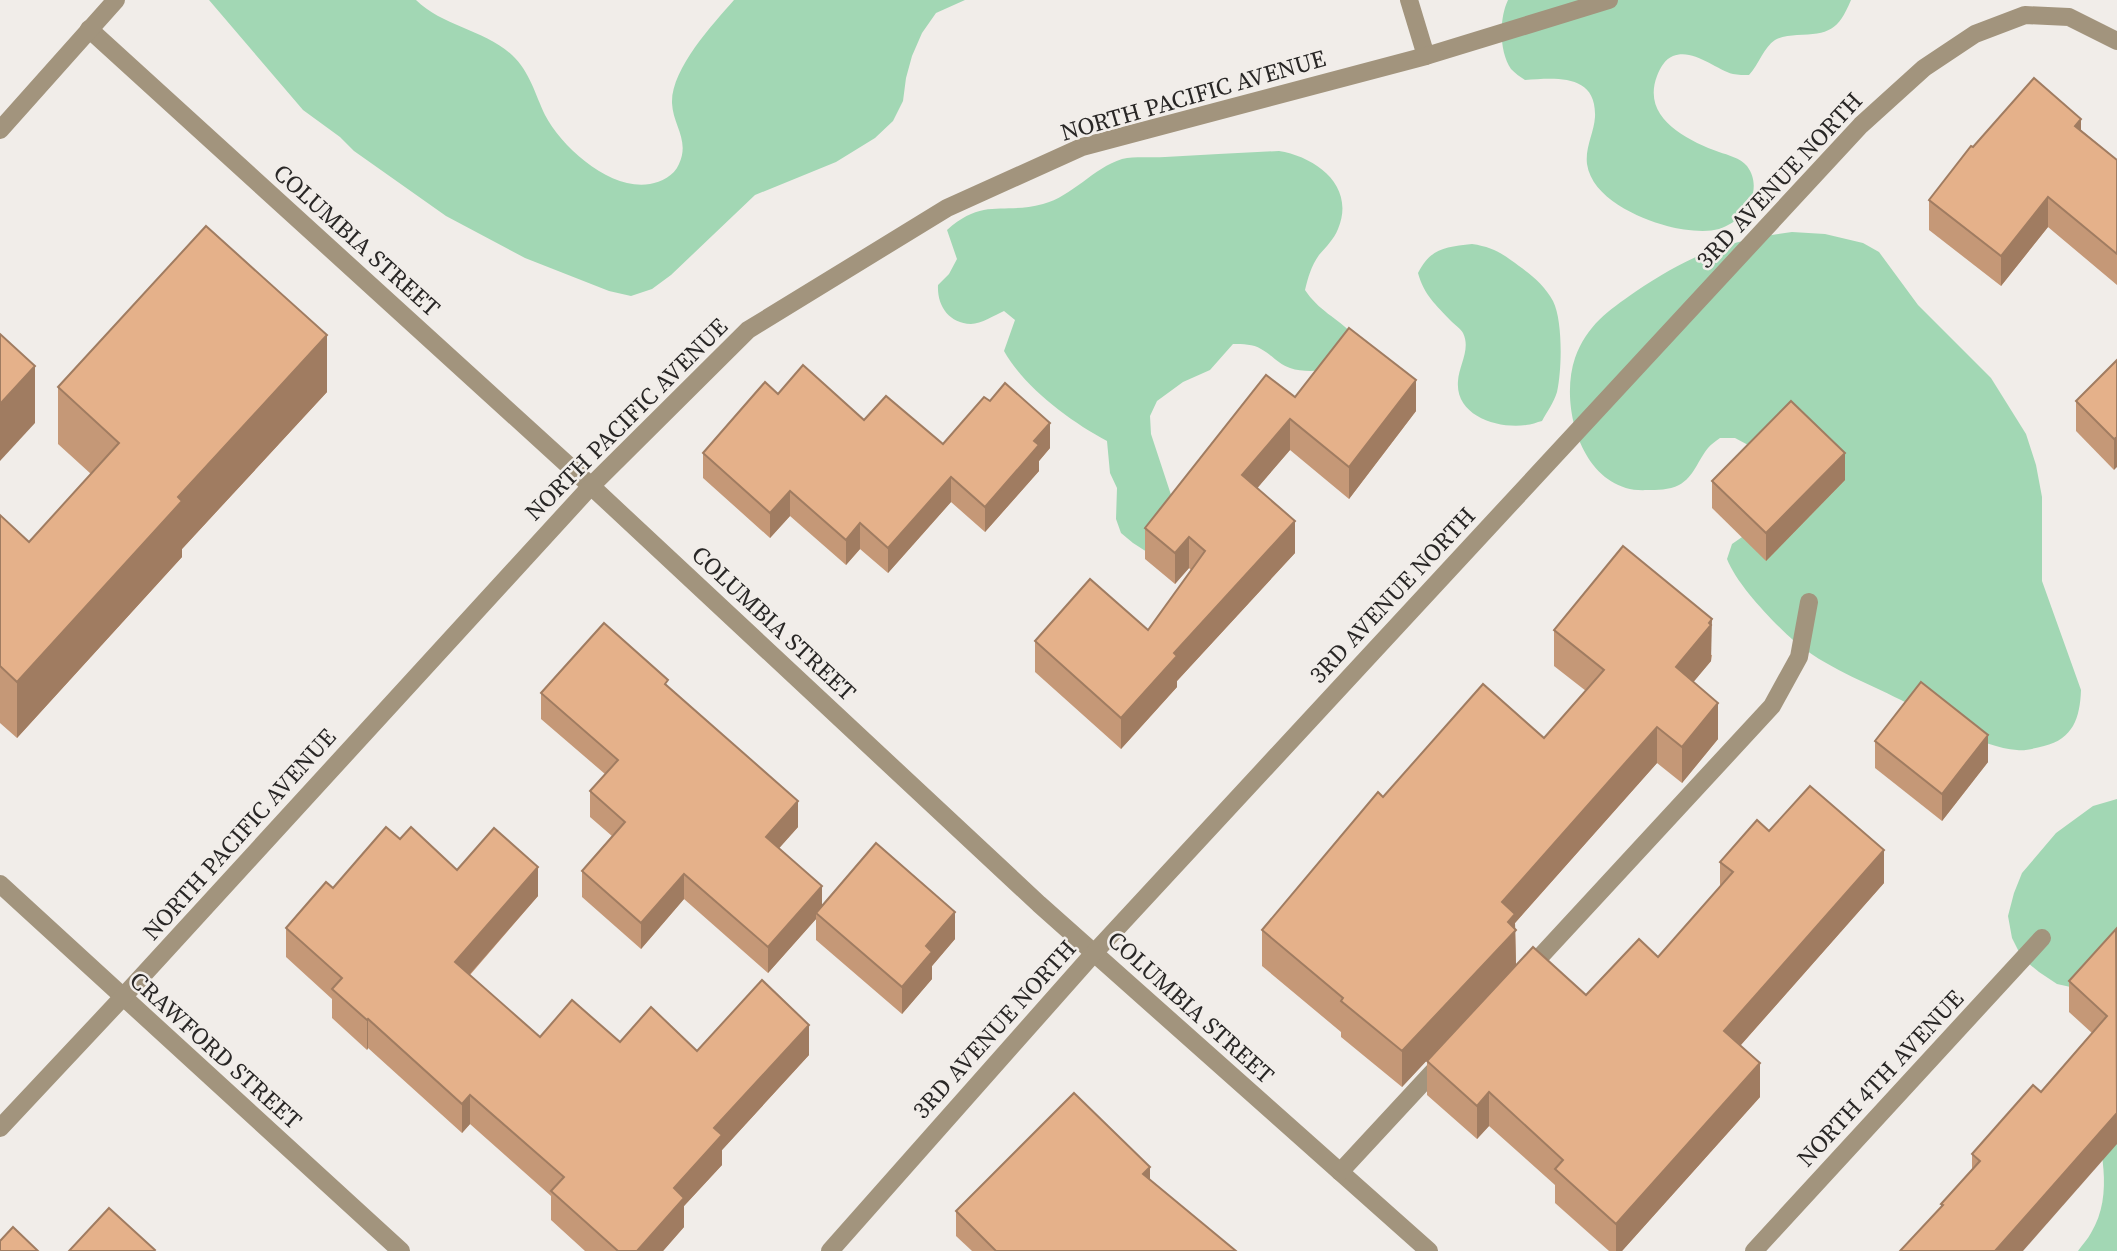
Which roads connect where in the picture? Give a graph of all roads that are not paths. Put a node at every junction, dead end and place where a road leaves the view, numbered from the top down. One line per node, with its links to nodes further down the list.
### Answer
1 (116, 0): 4 (street)
2 (1409, 0): 6 (street)
3 (1609, 0): 6 (street, NORTH PACIFIC AVENUE)
4 (89, 29): 7 (street); 8 (street, COLUMBIA STREET)
5 (2117, 41): 12 (street, 3RD AVENUE NORTH)
6 (1426, 56): 8 (street, NORTH PACIFIC AVENUE)
7 (0, 130)
8 (590, 486): 12 (street, COLUMBIA STREET); 14 (street, NORTH PACIFIC AVENUE)
9 (1809, 602): 13 (street)
10 (0, 884): 14 (street, CRAWFORD STREET)
11 (2042, 938): 21 (street, NORTH 4TH AVENUE)
12 (1094, 953): 17 (street, COLUMBIA STREET); 19 (street, 3RD AVENUE NORTH)
13 (1517, 981)
14 (122, 998): 16 (street, NORTH PACIFIC AVENUE); 18 (street, CRAWFORD STREET)
15 (1451, 1053): 17 (street)
16 (0, 1128)
17 (1340, 1172): 20 (street, COLUMBIA STREET)
18 (401, 1251)
19 (830, 1251)
20 (1429, 1251)
21 (1754, 1251)

